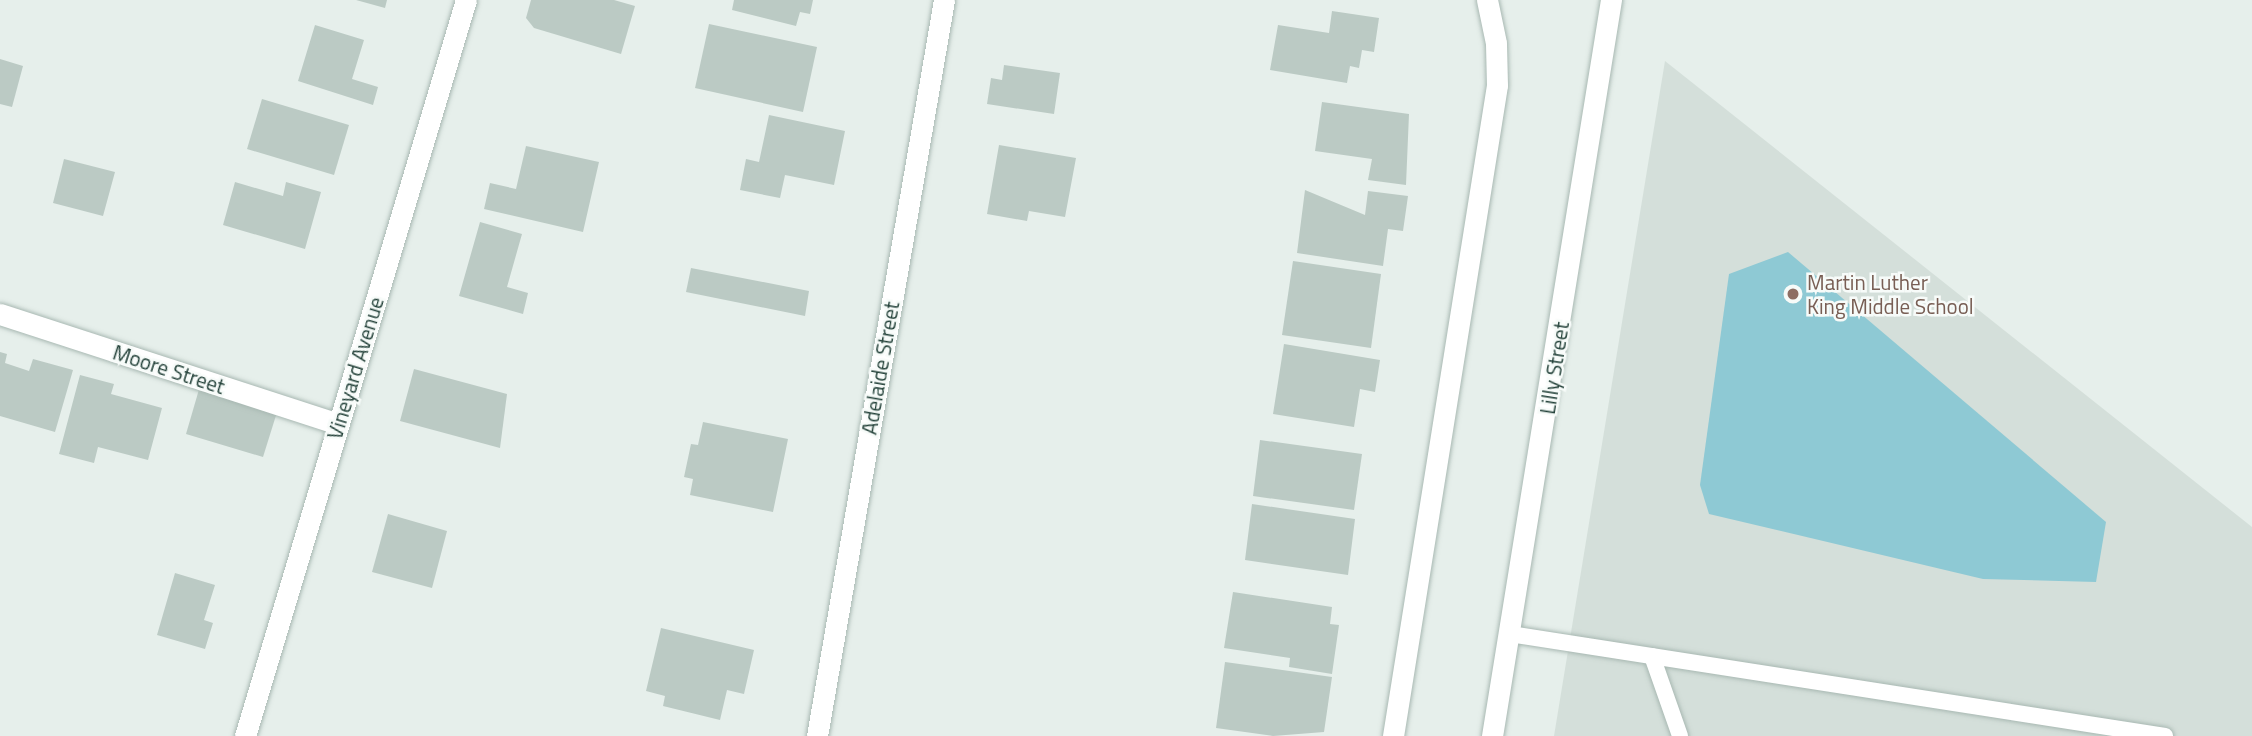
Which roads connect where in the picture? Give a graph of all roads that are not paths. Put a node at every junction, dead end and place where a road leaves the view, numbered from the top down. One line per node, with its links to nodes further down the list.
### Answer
1 (466, 0): 6 (street, Vineyard Avenue)
2 (944, 0): 10 (street, Adelaide Street)
3 (1487, 0): 11 (street)
4 (1611, 0): 7 (street, Lilly Street)
5 (0, 314): 6 (street, Moore Street)
6 (338, 424): 9 (street, Vineyard Avenue)
7 (1510, 634): 8 (lane); 12 (street, Lilly Street)
8 (1652, 656): 13 (lane); 14 (lane)
9 (245, 736)
10 (817, 736)
11 (1394, 736)
12 (1492, 736)
13 (1680, 736)
14 (2165, 736)

